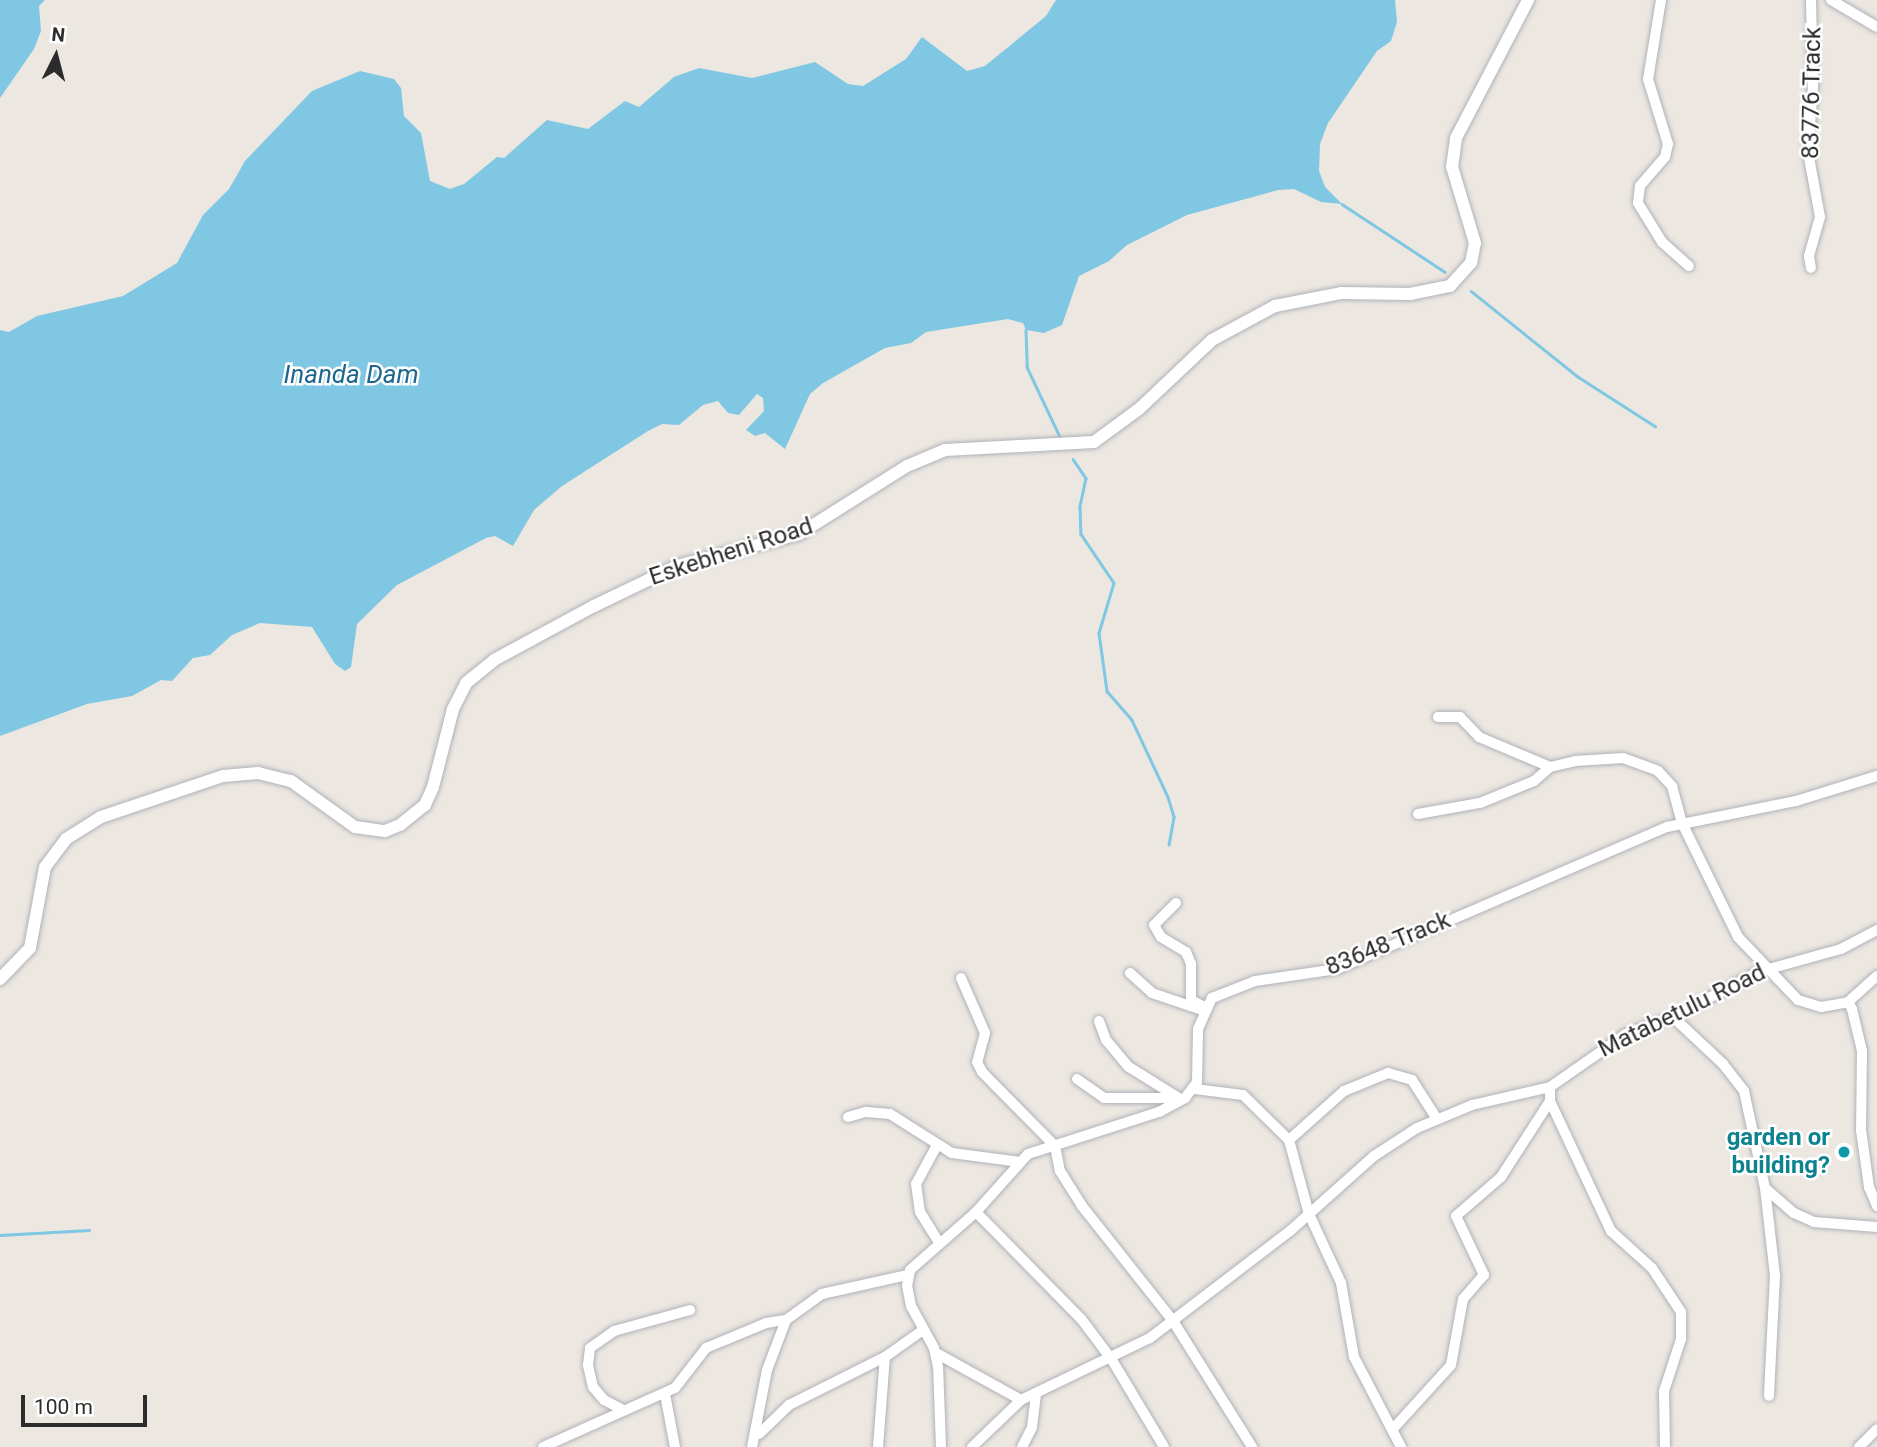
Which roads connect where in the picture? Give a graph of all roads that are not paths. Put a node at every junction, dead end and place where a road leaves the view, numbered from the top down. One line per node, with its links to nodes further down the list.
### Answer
1 (1528, 0): 19 (street, Eskebheni Road)
2 (1661, 0): 6 (street)
3 (1811, 0): 7 (street, 83776 Track)
4 (1838, 1): 5 (street)
5 (1877, 27)
6 (1689, 267)
7 (1811, 268)
8 (1438, 718): 9 (street)
9 (1550, 767): 11 (street); 12 (street)
10 (1877, 776): 12 (street, 83648 Track)
11 (1418, 814)
12 (1682, 823): 15 (street); 21 (street, 83648 Track)
13 (1176, 903): 21 (street)
14 (1877, 930): 15 (street, Matabetulu Road)
15 (1770, 967): 20 (street); 22 (street, Matabetulu Road)
16 (1130, 973): 21 (street)
17 (1877, 976): 20 (street)
18 (961, 978): 32 (street)
19 (0, 979)
20 (1848, 1002): 36 (street)
21 (1204, 1009): 26 (street)
22 (1673, 1017): 25 (street, Matabetulu Road); 35 (street)
23 (1099, 1021): 27 (street)
24 (1077, 1079): 27 (street)
25 (1550, 1087): 28 (street); 30 (street, Matabetulu Road)
26 (1195, 1089): 27 (street); 31 (street)
27 (1182, 1099): 32 (street)
28 (1550, 1101): 55 (street); 66 (street)
29 (848, 1117): 33 (street)
30 (1437, 1119): 31 (street); 38 (street, Matabetulu Road)
31 (1289, 1140): 38 (street)
32 (1055, 1146): 34 (street); 44 (street)
33 (936, 1147): 34 (street); 40 (street)
34 (1020, 1162): 37 (street)
35 (1765, 1188): 39 (street); 51 (street)
36 (1877, 1206)
37 (976, 1212): 40 (street); 48 (street)
38 (1310, 1214): 44 (street, Matabetulu Road); 55 (street)
39 (1877, 1227)
40 (939, 1242): 41 (street)
41 (908, 1275): 43 (street); 45 (street)
42 (690, 1310): 53 (street)
43 (786, 1320): 49 (street); 57 (street)
44 (1173, 1321): 48 (street, Matabetulu Road); 64 (street)
45 (923, 1330): 46 (street); 47 (street)
46 (936, 1353): 52 (street); 61 (street)
47 (885, 1357): 57 (street); 60 (street)
48 (1112, 1360): 50 (street, Matabetulu Road); 63 (street)
49 (665, 1394): 53 (street); 59 (street)
50 (1036, 1394): 52 (street, Matabetulu Road); 62 (street)
51 (1769, 1395)
52 (1021, 1401): 56 (street, Matabetulu Road)
53 (623, 1410): 58 (street)
54 (1877, 1429): 67 (street)
55 (1392, 1430): 65 (street)
56 (978, 1445)
57 (753, 1446)
58 (543, 1447)
59 (675, 1447)
60 (878, 1447)
61 (941, 1447)
62 (1022, 1447)
63 (1164, 1447)
64 (1252, 1447)
65 (1401, 1447)
66 (1665, 1447)
67 (1859, 1447)

